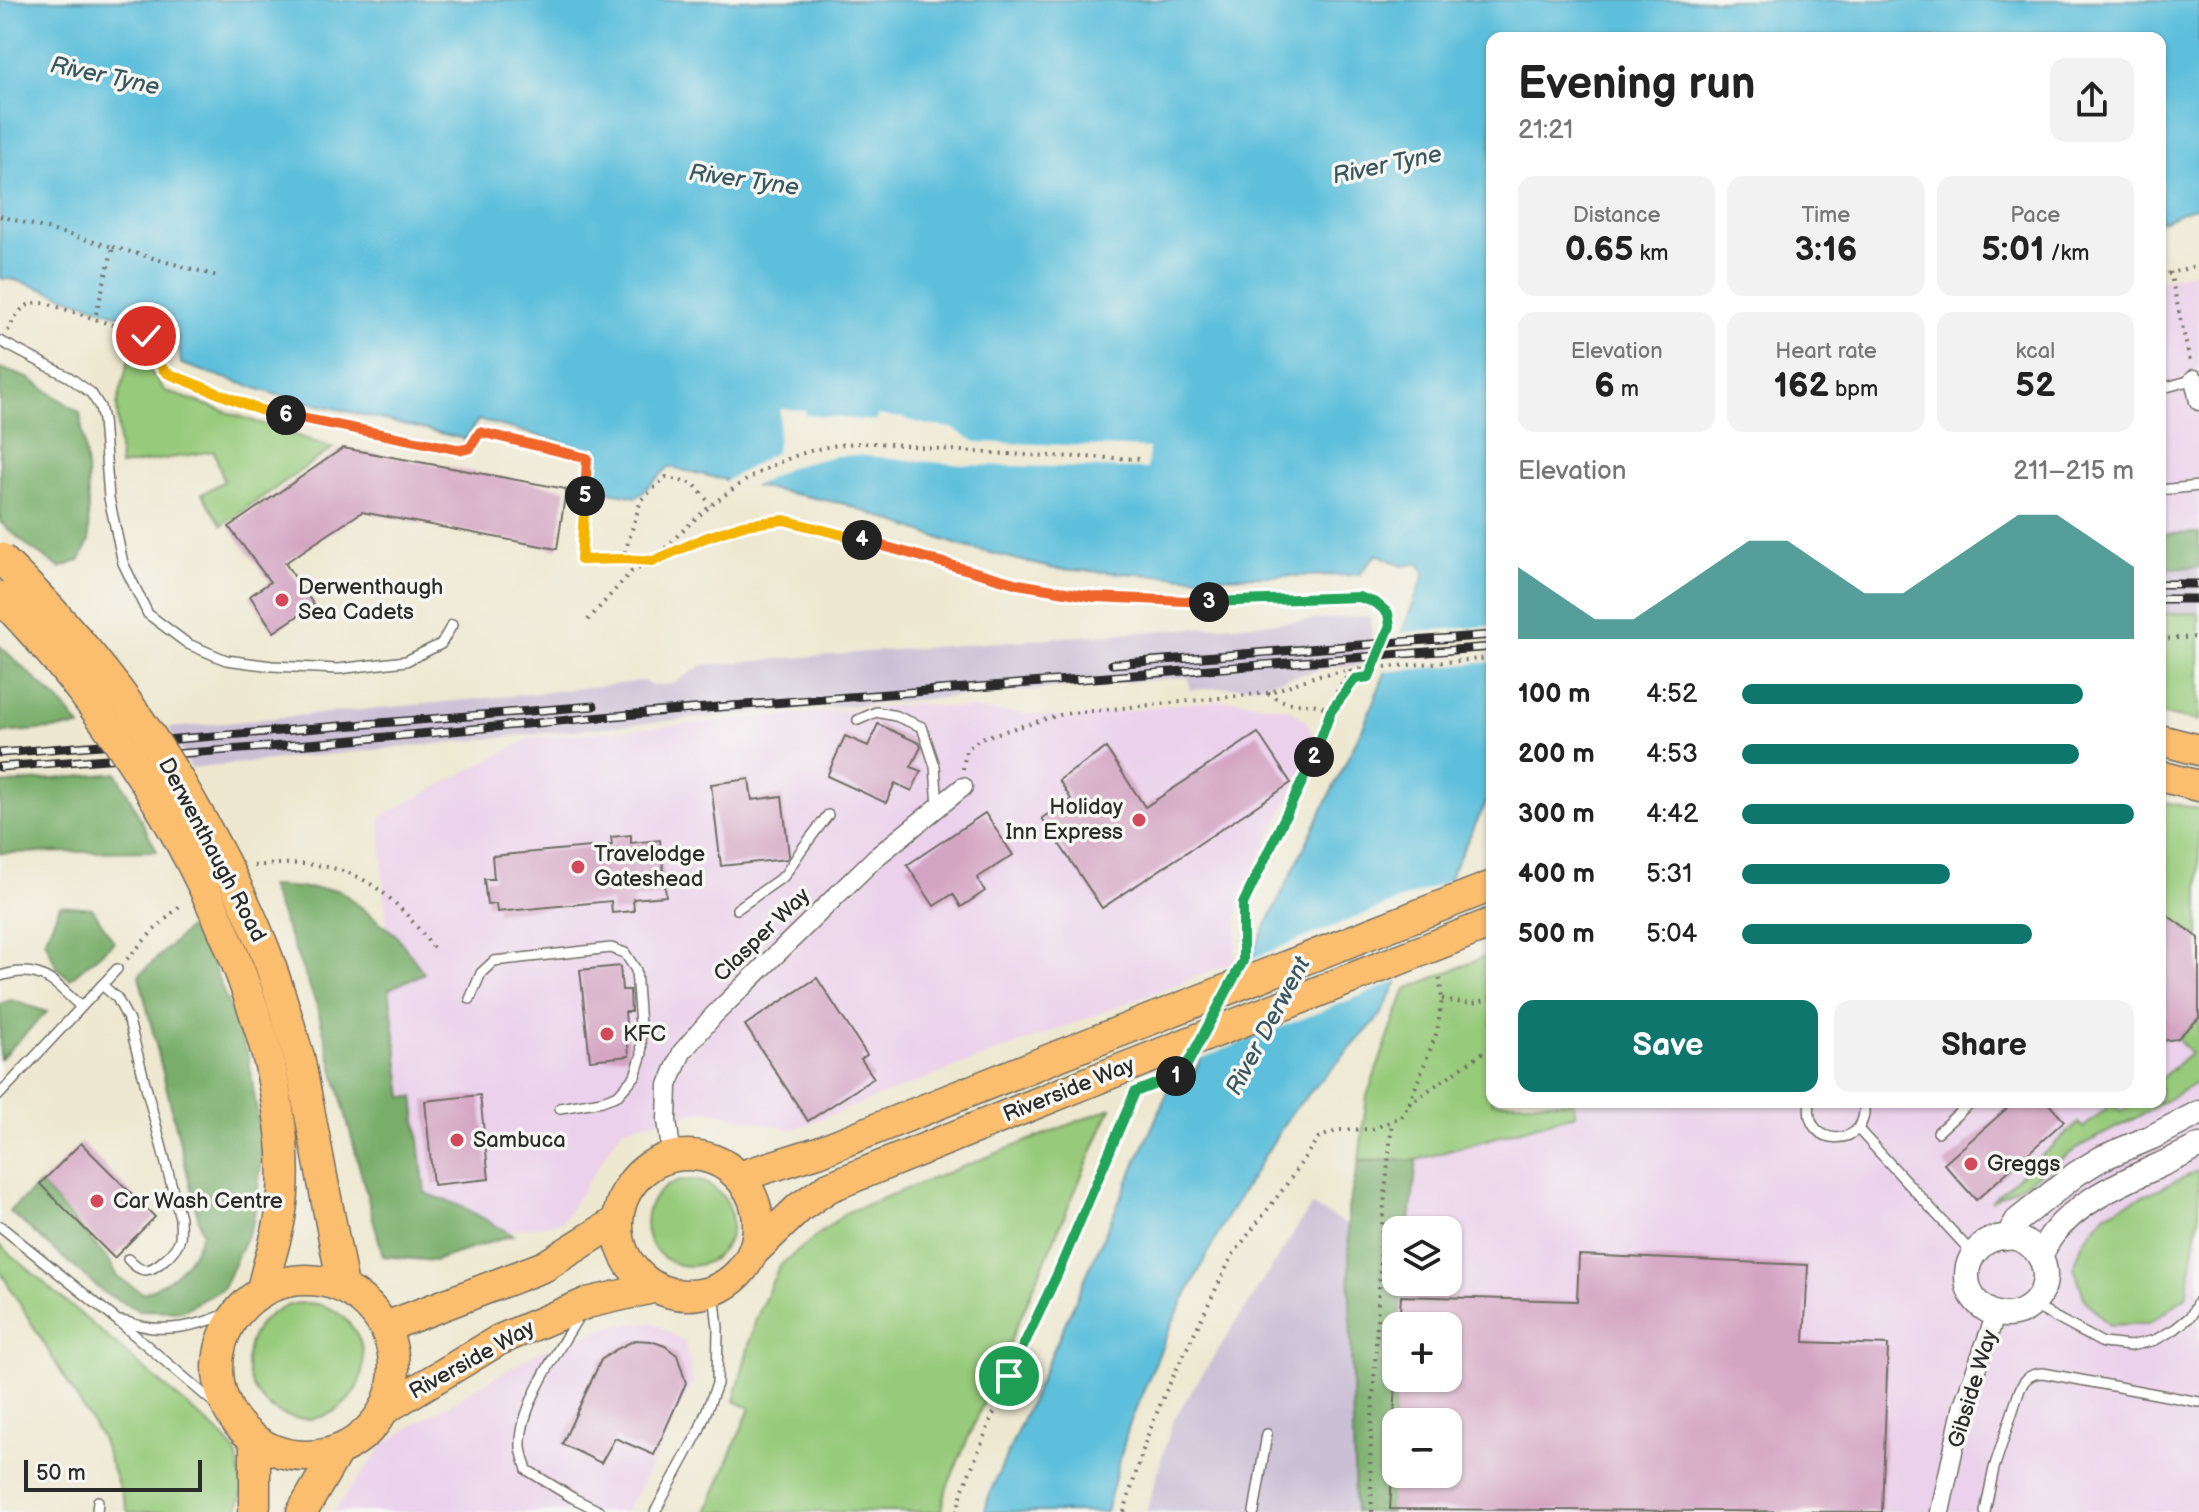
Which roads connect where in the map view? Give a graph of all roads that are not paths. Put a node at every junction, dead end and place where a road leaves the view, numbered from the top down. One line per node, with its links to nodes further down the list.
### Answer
1 (2, 341): 9 (lane)
2 (2196, 378): 3 (lane); 4 (street)
3 (2166, 387)
4 (2199, 401)
5 (2199, 486): 6 (lane)
6 (2166, 489)
7 (0, 558): 44 (main road, Derwenthaugh Road, bridge)
8 (0, 597): 47 (main road, bridge)
9 (452, 625)
10 (858, 720): 16 (lane)
11 (2166, 742): 12 (main road)
12 (2199, 750)
13 (2166, 778): 14 (main road)
14 (2199, 786)
15 (963, 787): 16 (street, Clasper Way)
16 (938, 807): 35 (street, Clasper Way)
17 (828, 815): 19 (lane)
18 (1486, 888): 36 (main road, Riverside Way, bridge)
19 (737, 909)
20 (1486, 925): 40 (main road, Riverside Way, bridge)
21 (117, 969): 23 (lane)
22 (0, 976): 25 (lane)
23 (102, 985): 25 (lane); 43 (lane)
24 (470, 999): 27 (lane)
25 (81, 1007): 26 (lane)
26 (0, 1094)
27 (560, 1108)
28 (1810, 1108): 32 (lane)
29 (1863, 1108): 32 (lane)
30 (1964, 1108): 33 (lane)
31 (2199, 1113): 39 (street)
32 (1858, 1129): 41 (lane)
33 (1938, 1132)
34 (2199, 1146): 42 (street)
35 (672, 1157): 36 (main road); 37 (main road)
36 (741, 1176): 40 (main road)
37 (617, 1221): 45 (main road); 53 (main road)
38 (0, 1226): 52 (lane)
39 (2007, 1238): 41 (street); 42 (street)
40 (753, 1252): 46 (main road)
41 (1973, 1254): 51 (street, Gibside Way)
42 (2040, 1257): 50 (street)
43 (128, 1259)
44 (343, 1286): 47 (main road); 53 (main road)
45 (653, 1288): 46 (main road); 49 (main road, Riverside Way)
46 (714, 1292): 63 (lane)
47 (251, 1298): 52 (lane); 56 (main road)
48 (2199, 1300): 50 (lane)
49 (587, 1303): 55 (main road, Riverside Way); 62 (lane)
50 (2032, 1305): 51 (street, Gibside Way)
51 (1996, 1314): 65 (street, Gibside Way)
52 (118, 1321): 56 (lane)
53 (386, 1327): 55 (main road)
54 (2199, 1402): 66 (lane)
55 (385, 1409): 59 (main road)
56 (233, 1419): 58 (main road)
57 (1267, 1434): 64 (lane)
58 (255, 1440): 59 (main road); 61 (main road)
59 (338, 1450): 60 (main road)
60 (307, 1508)
61 (253, 1512)
62 (601, 1512)
63 (655, 1512)
64 (1254, 1512)
65 (1940, 1512)
66 (1985, 1512)

